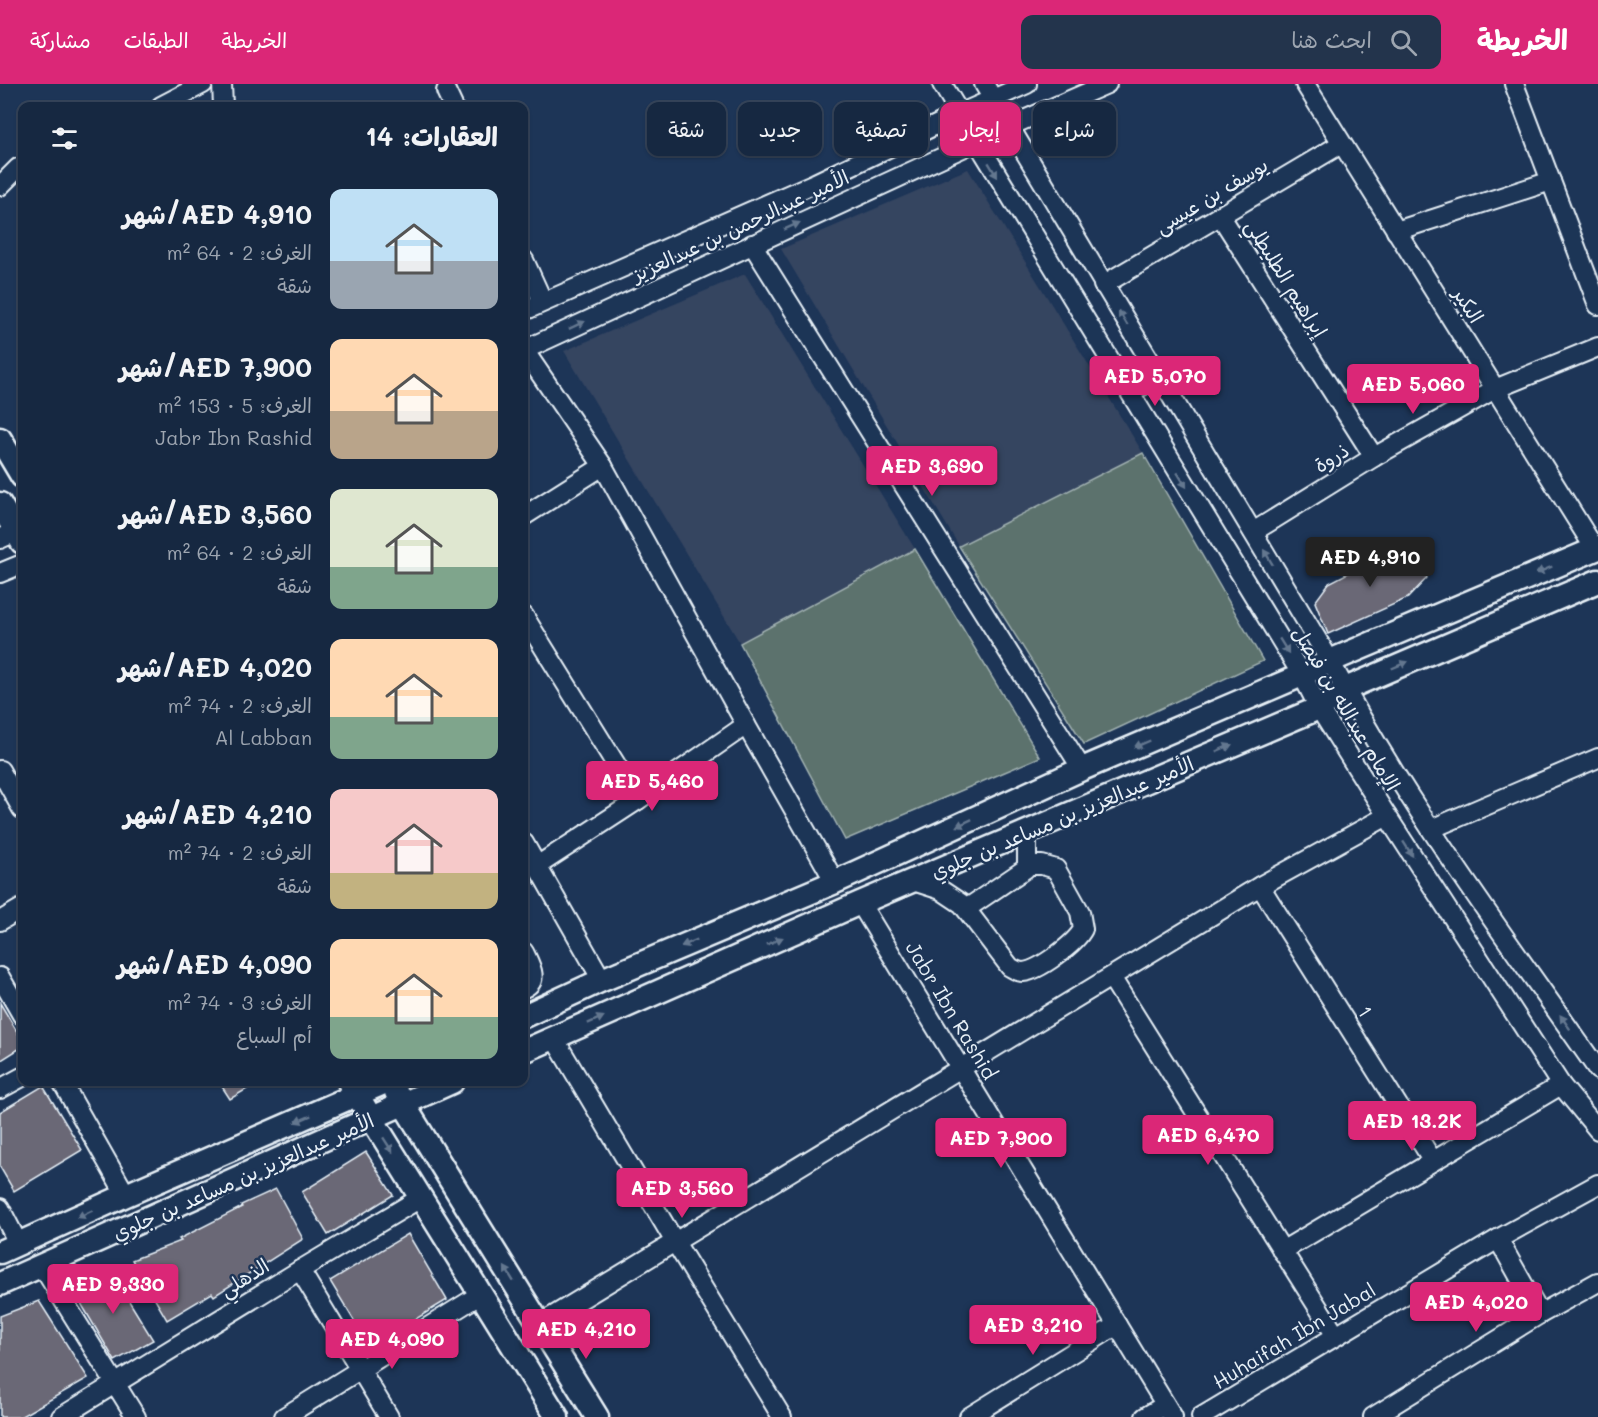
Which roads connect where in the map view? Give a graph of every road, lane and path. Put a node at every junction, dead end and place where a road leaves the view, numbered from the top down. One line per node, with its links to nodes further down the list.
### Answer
1 (203, 84): 9 (street)
2 (222, 84): 10 (street)
3 (942, 84): 11 (street, الإمام عبدالله بن فيصل)
4 (1027, 84): 8 (street, الأمير عبدالرحمن بن عبدالعزيز)
5 (1107, 84): 13 (street, الأمير عبدالرحمن بن عبدالعزيز)
6 (1305, 84): 15 (street, البكير)
7 (1514, 84): 20 (street)
8 (989, 91): 12 (street, الأمير عبدالرحمن بن عبدالعزيز)
9 (169, 102)
10 (223, 102)
11 (952, 102)
12 (975, 102)
13 (1021, 121)
14 (940, 123): 27 (street, الأمير عبدالرحمن بن عبدالعزيز)
15 (1341, 144): 22 (street, يوسف بن عيسى); 23 (street, البكير)
16 (1021, 145): 26 (street, الإمام عبدالله بن فيصل)
17 (945, 156): 24 (street, الأمير عبدالرحمن بن عبدالعزيز, one-way to 17)
18 (985, 156): 34 (street, الإمام عبدالله بن فيصل, one-way to 34)
19 (13, 167): 21 (street)
20 (1551, 181): 23 (street); 28 (street)
21 (0, 186)
22 (1220, 215): 26 (street, يوسف بن عيسى); 39 (street, إبراهيم الطليطلي)
23 (1396, 231): 35 (street, البكير)
24 (752, 244): 31 (street, الأمير عبدالرحمن بن عبدالعزيز, one-way to 24); 57 (street)
25 (528, 269): 27 (street)
26 (1103, 285): 33 (street, الإمام عبدالله بن فيصل, one-way to 26)
27 (543, 302): 29 (street, الأمير عبدالرحمن بن عبدالعزيز)
28 (1598, 305)
29 (528, 309)
30 (1598, 347): 35 (street, ذروة)
31 (528, 348)
32 (528, 356): 40 (street)
33 (1148, 358): 34 (street); 36 (street, الإمام عبدالله بن فيصل)
34 (1120, 378): 38 (street, الإمام عبدالله بن فيصل)
35 (1495, 389): 39 (street, ذروة); 46 (street, البكير)
36 (1188, 426): 38 (street); 44 (street, الإمام عبدالله بن فيصل)
37 (0, 440): 41 (main road)
38 (1162, 447): 52 (street, الإمام عبدالله بن فيصل, one-way to 52)
39 (1374, 458): 44 (street, ذروة)
40 (603, 466): 43 (street); 55 (street)
41 (18, 469)
42 (0, 504): 45 (main road)
43 (528, 513)
44 (1253, 532): 51 (street, الإمام عبدالله بن فيصل, one-way to 44)
45 (15, 535)
46 (1596, 548): 51 (main road, الأمير عبدالعزيز بن مساعد بن جلوي, one-way to 51)
47 (18, 566): 48 (street)
48 (0, 573)
49 (1598, 581): 53 (main road, الأمير عبدالعزيز بن مساعد بن جلوي, one-way to 49)
50 (528, 622): 59 (street)
51 (1330, 661): 52 (main road, الأمير عبدالعزيز بن مساعد بن جلوي); 53 (street, الإمام عبدالله بن فيصل)
52 (1302, 675): 54 (street, الإمام عبدالله بن فيصل); 57 (main road, الأمير عبدالعزيز بن مساعد بن جلوي, one-way to 57)
53 (1345, 689): 54 (main road, الأمير عبدالعزيز بن مساعد بن جلوي); 62 (street, الإمام عبدالله بن فيصل)
54 (1319, 708): 61 (street, الإمام عبدالله بن فيصل); 63 (main road, الأمير عبدالعزيز بن مساعد بن جلوي, one-way to 54)
55 (746, 725): 59 (street); 68 (street)
56 (1596, 765): 62 (street)
57 (1082, 769): 68 (main road, الأمير عبدالعزيز بن مساعد بن جلوي, one-way to 68)
58 (0, 770): 60 (street)
59 (638, 800): 66 (street)
60 (18, 802)
61 (1387, 816): 69 (street); 86 (street, الإمام عبدالله بن فيصل, one-way to 86)
62 (1431, 829): 84 (street, الإمام عبدالله بن فيصل, one-way to 62)
63 (1027, 832): 65 (street); 67 (main road, الأمير عبدالعزيز بن مساعد بن جلوي)
64 (528, 850): 66 (street)
65 (1027, 865): 71 (street); 71 (street)
66 (537, 866): 77 (street)
67 (913, 881): 70 (main road, الأمير عبدالعزيز بن مساعد بن جلوي); 71 (street)
68 (835, 882): 77 (main road, الأمير عبدالعزيز بن مساعد بن جلوي, one-way to 77)
69 (1260, 886): 76 (street); 96 (street, 1)
70 (860, 903): 81 (main road, الأمير عبدالعزيز بن مساعد بن جلوي, one-way to 70); 83 (street, Jabr Ibn Rashid)
71 (966, 909)
72 (18, 910): 73 (street)
73 (0, 921)
74 (528, 962): 78 (street)
75 (0, 977): 79 (street)
76 (1111, 977): 83 (street); 104 (street)
77 (602, 980): 80 (main road, الأمير عبدالعزيز بن مساعد بن جلوي)
78 (528, 986)
79 (18, 1008)
80 (528, 1014)
81 (554, 1038): 82 (main road, الأمير عبدالعزيز بن مساعد بن جلوي); 102 (street)
82 (528, 1050)
83 (961, 1068): 102 (street); 112 (street, Jabr Ibn Rashid)
84 (1598, 1070)
85 (18, 1079): 91 (street)
86 (1561, 1085): 95 (street, الإمام عبدالله بن فيصل); 96 (street)
87 (64, 1086): 98 (street)
88 (368, 1086): 92 (main road, الأمير عبدالعزيز بن مساعد بن جلوي)
89 (391, 1086): 93 (main road)
90 (442, 1086): 93 (main road, الأمير عبدالعزيز بن مساعد بن جلوي)
91 (0, 1089)
92 (353, 1089): 94 (main road); 98 (main road, الأمير عبدالعزيز بن مساعد بن جلوي, one-way to 98)
93 (403, 1102): 94 (main road, الأمير عبدالعزيز بن مساعد بن جلوي); 111 (main road, one-way to 93)
94 (371, 1118): 99 (main road, one-way to 99); 105 (main road, الأمير عبدالعزيز بن مساعد بن جلوي)
95 (1598, 1130)
96 (1433, 1161): 104 (street)
97 (1598, 1184): 101 (street, Huhaifah Ibn Jabal)
98 (126, 1195): 103 (main road, الأمير عبدالعزيز بن مساعد بن جلوي, one-way to 103)
99 (422, 1197): 106 (street, الذهلي); 109 (main road)
100 (0, 1208): 103 (street)
101 (1498, 1239): 110 (street); 113 (street, Huhaifah Ibn Jabal)
102 (675, 1242): 111 (street); 124 (street)
103 (9, 1248)
104 (1282, 1251): 113 (street)
105 (42, 1266): 108 (main road, الأمير عبدالعزيز بن مساعد بن جلوي); 115 (street)
106 (300, 1270): 114 (street); 115 (street, الذهلي)
107 (1598, 1282): 110 (street)
108 (0, 1284)
109 (481, 1294): 114 (street); 122 (main road)
110 (1540, 1314): 116 (street)
111 (540, 1324): 123 (main road)
112 (1117, 1325): 117 (street, Jabr Ibn Rashid); 125 (street)
113 (1336, 1336): 127 (street, Huhaifah Ibn Jabal)
114 (360, 1369): 120 (street); 121 (street)
115 (115, 1383): 118 (street, الذهلي); 119 (street)
116 (1400, 1410): 128 (street)
117 (1169, 1411): 126 (street)
118 (61, 1417)
119 (136, 1417)
120 (284, 1417)
121 (389, 1417)
122 (557, 1417)
123 (597, 1417)
124 (782, 1417)
125 (969, 1417)
126 (1145, 1417)
127 (1201, 1417)
128 (1373, 1417)

